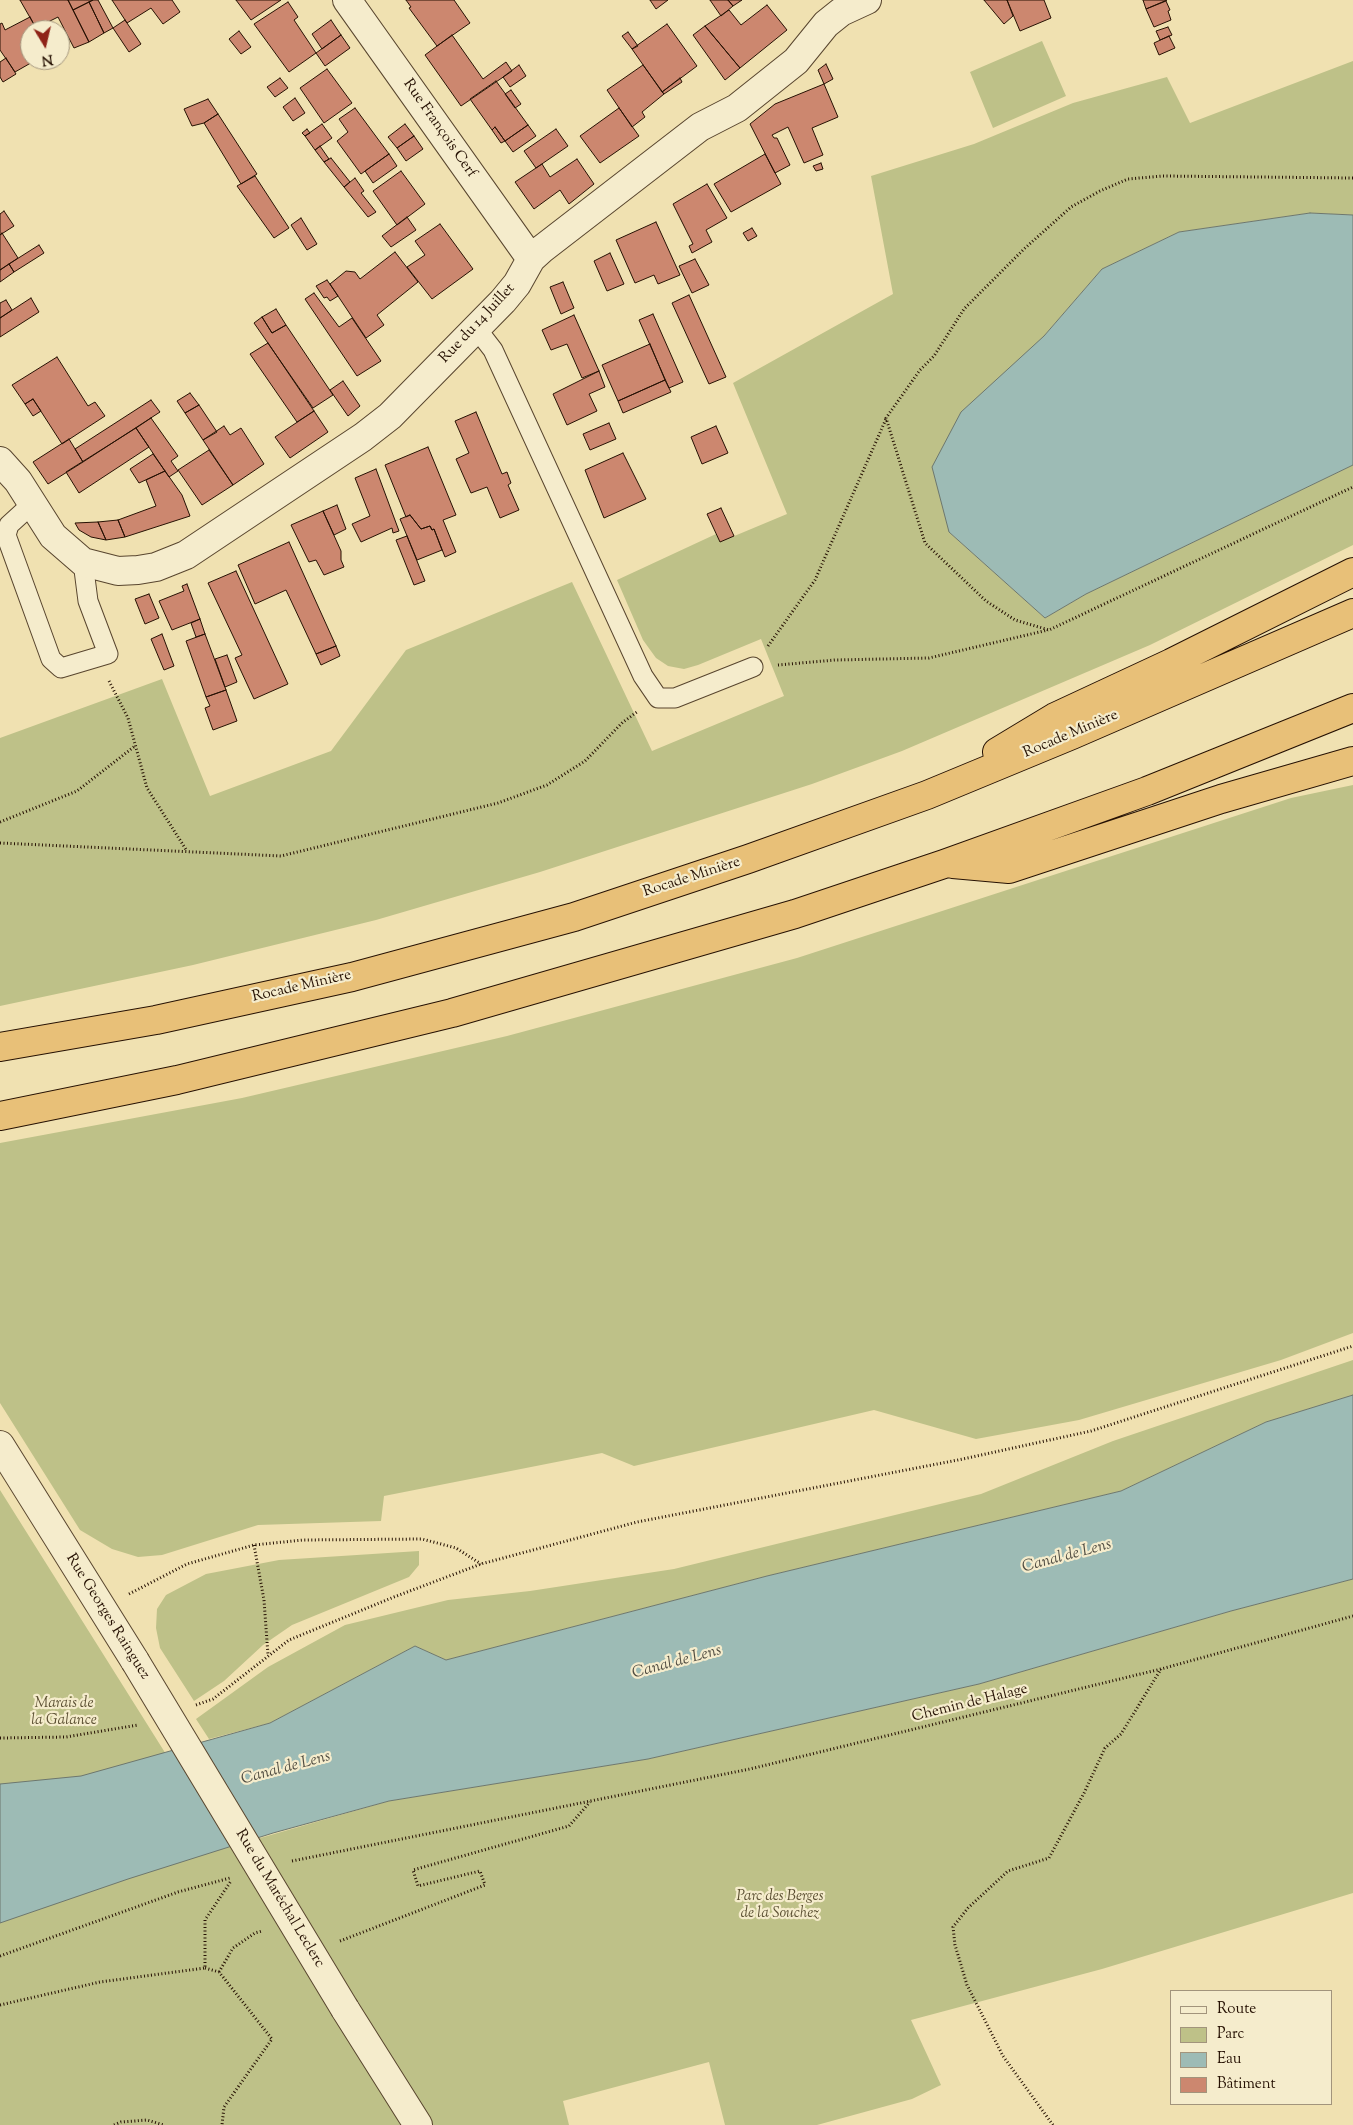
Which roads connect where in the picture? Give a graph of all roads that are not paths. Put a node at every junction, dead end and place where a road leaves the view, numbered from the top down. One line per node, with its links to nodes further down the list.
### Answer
1 (347, 0): 4 (street, Rue François Cerf)
2 (867, 0): 3 (street, Rue du 14 Juillet)
3 (838, 6): 4 (street, Rue du 14 Juillet)
4 (531, 259): 5 (street, Rue du 14 Juillet)
5 (476, 328): 8 (street, Rue du 14 Juillet); 11 (lane)
6 (0, 461): 7 (street)
7 (32, 504): 8 (street); 8 (lane)
8 (83, 562)
9 (1353, 572): 14 (highway)
10 (1353, 613): 14 (highway, Rocade Minière)
11 (753, 667)
12 (1353, 708): 15 (highway)
13 (1353, 761): 15 (highway)
14 (927, 794): 16 (highway, Rocade Minière)
15 (944, 864): 17 (highway)
16 (0, 1047)
17 (0, 1116)
18 (0, 1445): 19 (street, Rue Georges Rainguez, bridge)
19 (212, 1789): 20 (street, Rue du Maréchal Leclerc, bridge)
20 (418, 2125)

